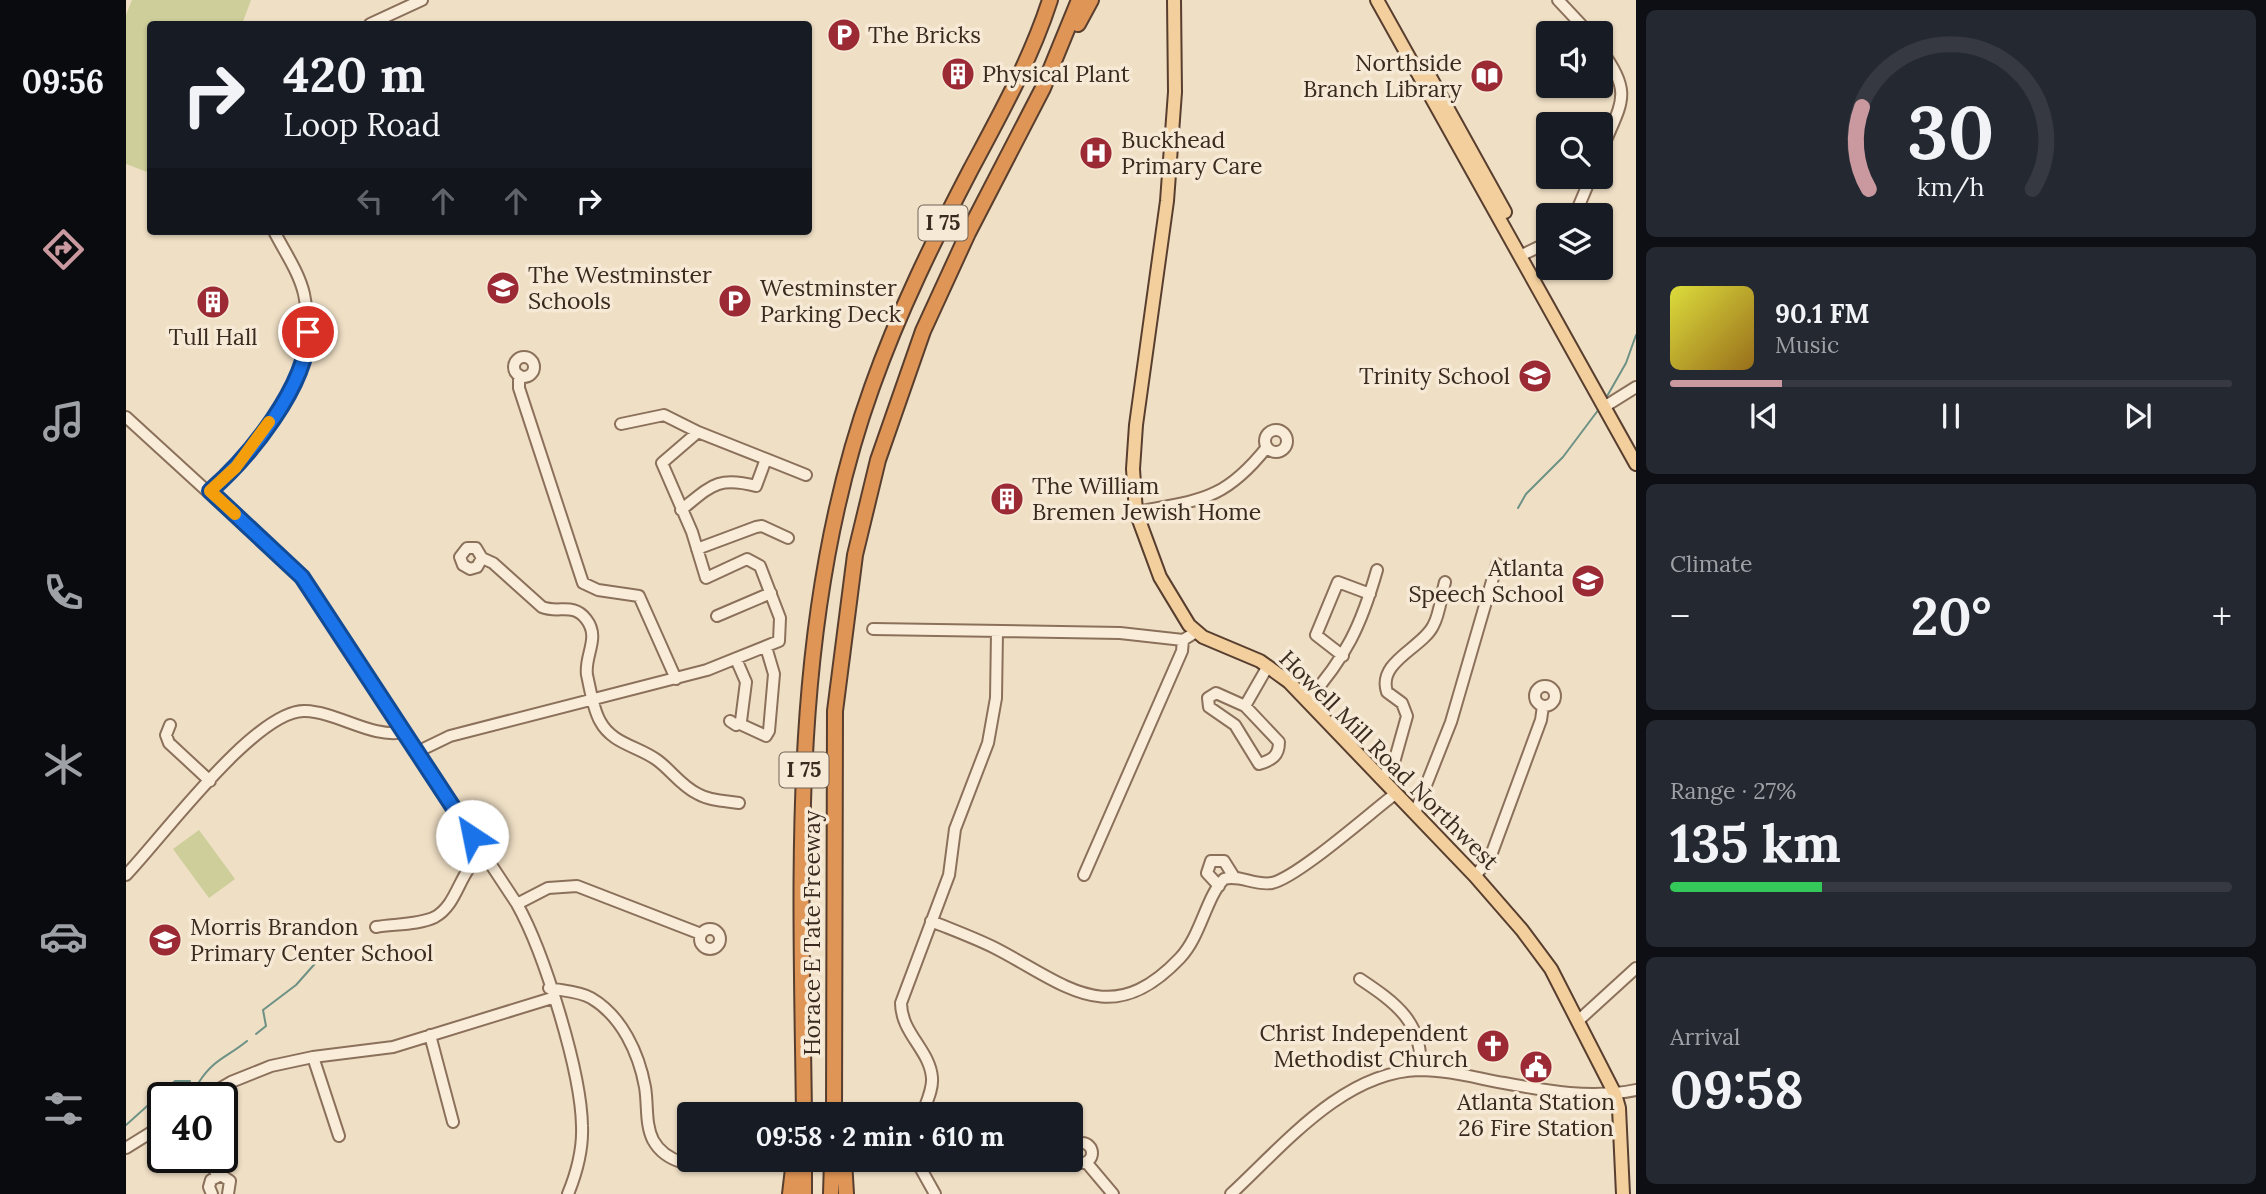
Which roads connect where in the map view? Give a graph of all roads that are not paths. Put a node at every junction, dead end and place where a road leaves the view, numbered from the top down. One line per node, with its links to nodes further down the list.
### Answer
1 (422, 0): 9 (street)
2 (1050, 0): 82 (highway, Horace E Tate Freeway / I 75)
3 (1079, 0): 11 (highway, Horace E Tate Freeway / I 75)
4 (1091, 0): 11 (highway)
5 (1174, 0): 30 (main road)
6 (1377, 0): 16 (main road)
7 (1387, 0): 16 (main road)
8 (1558, 0): 10 (street)
9 (376, 21)
10 (1578, 21)
11 (1061, 49): 77 (highway, Horace E Tate Freeway / I 75)
12 (1613, 66): 13 (street)
13 (1613, 122)
14 (276, 235): 28 (street)
15 (1536, 249): 16 (street)
16 (1524, 255): 19 (main road)
17 (519, 375): 48 (street)
18 (1636, 387): 19 (street)
19 (1608, 405): 24 (main road); 26 (main road)
20 (127, 421): 28 (street)
21 (621, 424): 22 (street)
22 (698, 432): 25 (street); 29 (street)
23 (1267, 447): 30 (street)
24 (1636, 448)
25 (766, 460): 27 (street); 29 (street)
26 (1636, 464)
27 (806, 475)
28 (210, 491): 54 (street)
29 (681, 510): 32 (street)
30 (1136, 512): 42 (main road)
31 (788, 538): 32 (street)
32 (697, 549): 37 (street)
33 (482, 558): 49 (street)
34 (1497, 564): 60 (street)
35 (1377, 570): 38 (street)
36 (1445, 582): 56 (street)
37 (771, 593): 39 (street); 44 (street)
38 (1370, 594): 45 (street); 45 (street)
39 (717, 616)
40 (873, 629): 41 (street)
41 (997, 632): 43 (street); 68 (street)
42 (1196, 632): 43 (street); 47 (main road, Howell Mill Road Northwest)
43 (1183, 640): 62 (street)
44 (766, 647): 46 (street); 46 (street)
45 (1343, 656): 50 (street)
46 (736, 659): 48 (street)
47 (1268, 666): 50 (main road, Howell Mill Road Northwest); 51 (street)
48 (676, 679): 49 (street)
49 (594, 698): 55 (street); 59 (street)
50 (1307, 701): 56 (main road, Howell Mill Road Northwest)
51 (1245, 706): 51 (street)
52 (1543, 706): 64 (street)
53 (170, 725): 57 (street)
54 (404, 732): 55 (street); 57 (street)
55 (417, 752): 61 (street)
56 (1377, 775): 58 (main road, Howell Mill Road Northwest)
57 (210, 781): 63 (street)
58 (1395, 793): 60 (main road, Howell Mill Road Northwest); 65 (street)
59 (739, 803)
60 (1415, 813): 64 (main road, Howell Mill Road Northwest)
61 (485, 855): 67 (street); 69 (street)
62 (1084, 875)
63 (126, 876)
64 (1475, 876): 74 (main road, Howell Mill Road Northwest)
65 (1234, 877): 66 (street); 66 (street)
66 (1219, 886): 68 (street)
67 (517, 904): 70 (street); 73 (street)
68 (931, 921): 85 (street)
69 (376, 927)
70 (701, 934)
71 (1636, 968): 74 (street)
72 (1360, 979): 78 (street)
73 (551, 993): 75 (street); 90 (street); 100 (street)
74 (1579, 1020): 81 (main road, Howell Mill Road Northwest)
75 (430, 1035): 76 (street); 86 (street)
76 (313, 1057): 79 (street); 88 (street)
77 (836, 1057): 83 (highway, Horace E Tate Freeway / I 75); 84 (highway)
78 (1420, 1070): 81 (street); 107 (street)
79 (234, 1082)
80 (1636, 1090): 81 (street)
81 (1615, 1094): 108 (main road, Howell Mill Road Northwest)
82 (803, 1102)
83 (834, 1102)
84 (841, 1102)
85 (926, 1102)
86 (453, 1122)
87 (147, 1135): 89 (street)
88 (339, 1136)
89 (126, 1149)
90 (677, 1160)
91 (1086, 1162): 106 (street)
92 (793, 1172): 101 (highway)
93 (804, 1172): 102 (highway)
94 (832, 1172): 103 (highway)
95 (845, 1172): 104 (highway)
96 (923, 1172): 105 (street)
97 (217, 1175): 98 (street); 99 (street)
98 (212, 1194)
99 (228, 1194)
100 (568, 1194)
101 (790, 1194)
102 (804, 1194)
103 (831, 1194)
104 (846, 1194)
105 (935, 1194)
106 (1113, 1194)
107 (1231, 1194)
108 (1623, 1194)

